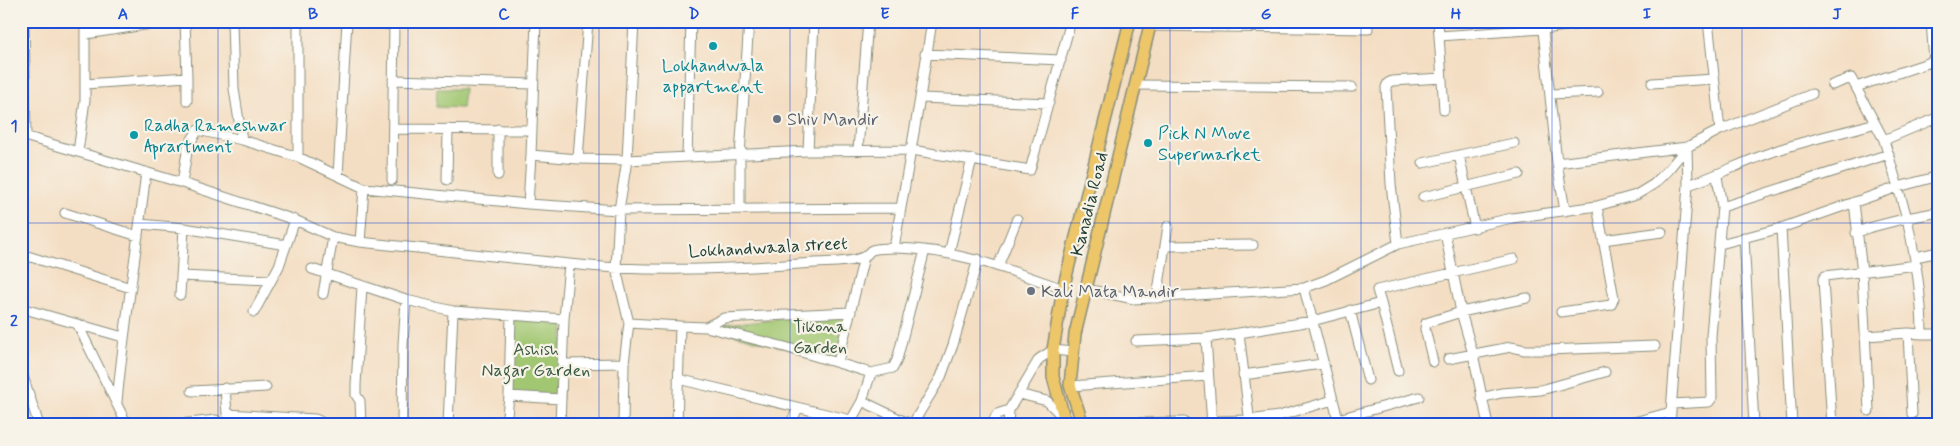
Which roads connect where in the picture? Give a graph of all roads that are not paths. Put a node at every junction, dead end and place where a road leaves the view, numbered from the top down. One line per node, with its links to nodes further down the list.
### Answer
1 (24, 21): 58 (street)
2 (85, 21): 27 (street)
3 (171, 21): 27 (street)
4 (185, 21): 32 (street)
5 (232, 21): 59 (street)
6 (298, 21): 71 (street)
7 (347, 21): 81 (street)
8 (363, 21): 23 (street)
9 (536, 21): 39 (street)
10 (588, 21): 73 (street)
11 (634, 21): 74 (street)
12 (691, 21): 72 (street)
13 (748, 21): 70 (street)
14 (814, 21): 65 (street)
15 (868, 21): 63 (street)
16 (932, 21): 29 (street)
17 (1071, 21): 30 (street)
18 (1130, 21): 144 (main road)
19 (1438, 21): 28 (street)
20 (1606, 21): 25 (street)
21 (1708, 21): 34 (street)
22 (1931, 21): 31 (street)
23 (393, 23): 35 (street)
24 (1151, 24): 26 (street); 41 (main road, Kanadia Road)
25 (1542, 25): 28 (street); 45 (street)
26 (1368, 29)
27 (86, 34): 38 (street)
28 (1439, 36): 33 (street)
29 (925, 54): 30 (street); 47 (street)
30 (1061, 60): 49 (street)
31 (1934, 61): 36 (street); 43 (street)
32 (187, 76): 38 (street); 48 (street)
33 (1442, 78): 50 (street); 118 (street)
34 (1714, 78): 37 (street); 57 (street)
35 (393, 80): 39 (street); 53 (street)
36 (1939, 81)
37 (1652, 82)
38 (85, 84): 66 (street)
39 (533, 84): 56 (street)
40 (1832, 84): 43 (street)
41 (1135, 85): 42 (street); 145 (main road, Kanadia Road)
42 (1352, 87)
43 (1856, 87): 52 (street)
44 (1598, 92): 45 (street)
45 (1550, 94): 76 (street)
46 (1812, 94): 57 (street)
47 (920, 98): 49 (street); 64 (street)
48 (187, 101)
49 (1049, 103): 75 (street)
50 (1444, 110)
51 (1939, 117): 60 (street)
52 (1875, 123): 60 (street); 82 (street)
53 (393, 129): 54 (street); 84 (street)
54 (448, 129): 55 (street); 85 (street)
55 (498, 130): 56 (street); 80 (street)
56 (532, 130): 68 (street)
57 (1720, 130): 62 (street)
58 (24, 136): 66 (street, Lokhandwaala street)
59 (242, 140): 71 (street); 86 (street)
60 (1884, 140): 67 (street)
61 (1514, 142): 69 (street)
62 (1687, 147): 76 (street); 87 (street); 94 (street)
63 (858, 150): 64 (street); 65 (street)
64 (912, 150): 75 (street); 96 (street)
65 (808, 151): 70 (street)
66 (78, 152): 78 (street, Lokhandwaala street)
67 (1889, 154): 89 (street); 95 (street)
68 (531, 155): 73 (street); 93 (street)
69 (1459, 155): 77 (street); 88 (street)
70 (740, 156): 72 (street); 97 (street)
71 (298, 157): 81 (street)
72 (687, 157): 74 (street)
73 (578, 159): 74 (street)
74 (627, 160): 98 (street)
75 (972, 160): 126 (street)
76 (1557, 162): 99 (street)
77 (1423, 163)
78 (146, 172): 86 (street, Lokhandwaala street); 105 (street)
79 (1519, 174): 88 (street)
80 (498, 175)
81 (338, 176): 90 (street)
82 (1717, 176): 87 (street); 95 (street)
83 (1939, 176): 89 (street)
84 (392, 180)
85 (447, 180)
86 (182, 182): 104 (street, Lokhandwaala street)
87 (1688, 185): 205 (street)
88 (1467, 186): 91 (street); 108 (street)
89 (1898, 187): 92 (street); 102 (street)
90 (364, 188): 93 (street); 117 (street)
91 (1423, 197)
92 (1854, 202): 109 (street); 112 (street)
93 (528, 204): 98 (street)
94 (1597, 206): 99 (street); 116 (street)
95 (1722, 207): 119 (street)
96 (901, 208): 97 (street); 123 (street)
97 (740, 209): 98 (street)
98 (619, 210): 135 (street)
99 (1565, 210): 108 (street)
100 (1939, 212): 102 (street)
101 (65, 213): 113 (street)
102 (1907, 218): 112 (street); 131 (street)
103 (1017, 219): 133 (street)
104 (295, 220): 114 (street, Lokhandwaala street); 120 (street)
105 (140, 224): 107 (street); 113 (street)
106 (1168, 226): 122 (street)
107 (184, 228): 120 (street); 139 (street)
108 (1475, 228): 111 (street)
109 (1781, 228): 115 (street); 237 (street)
110 (1662, 232): 116 (street)
111 (1445, 233): 118 (street); 138 (street)
112 (1856, 233): 136 (street)
113 (138, 236): 142 (street)
114 (333, 237): 117 (street, Lokhandwaala street); 137 (street)
115 (1744, 237): 119 (street); 236 (street)
116 (1603, 240): 158 (street)
117 (360, 242): 132 (street, Lokhandwaala street)
118 (1398, 244): 143 (street)
119 (1720, 244): 205 (street)
120 (286, 245): 140 (street)
121 (1253, 245): 122 (street)
122 (1165, 246): 148 (street)
123 (894, 248): 124 (street, Lokhandwaala street); 128 (street, Lokhandwaala street)
124 (925, 250): 126 (street, Lokhandwaala street); 187 (street)
125 (1939, 252): 131 (street)
126 (949, 253): 129 (street, Lokhandwaala street)
127 (21, 254): 142 (street)
128 (864, 257): 135 (street, Lokhandwaala street); 156 (street)
129 (978, 259): 133 (street, Lokhandwaala street); 230 (street)
130 (1514, 259): 138 (street)
131 (1916, 261): 136 (street); 168 (street)
132 (569, 264): 135 (street, Lokhandwaala street); 160 (street)
133 (998, 266): 144 (street, Lokhandwaala street)
134 (312, 269): 137 (street)
135 (616, 269): 162 (street)
136 (1862, 272): 170 (street); 238 (street)
137 (328, 273): 141 (street); 146 (street)
138 (1453, 273): 151 (street); 157 (street)
139 (181, 276): 140 (street); 147 (street)
140 (270, 280): 155 (street)
141 (362, 286): 150 (street); 222 (street)
142 (131, 288): 171 (street)
143 (1304, 288): 148 (street); 161 (street)
144 (1064, 289): 175 (main road)
145 (1086, 289): 148 (street); 176 (main road, Kanadia Road)
146 (323, 294)
147 (180, 296)
148 (1157, 298)
149 (1527, 298): 157 (street)
150 (406, 300): 154 (street); 223 (street)
151 (1381, 303): 153 (street); 185 (street)
152 (21, 308): 163 (street)
153 (1350, 310): 161 (street); 191 (street)
154 (453, 311): 159 (street); 224 (street)
155 (254, 312)
156 (852, 312): 165 (street); 179 (street)
157 (1461, 312): 177 (street); 180 (street)
158 (1561, 312)
159 (511, 315): 160 (street); 197 (street)
160 (564, 319): 182 (street)
161 (1312, 321): 166 (street); 183 (street)
162 (628, 323): 164 (street); 181 (street)
163 (78, 325): 171 (street); 203 (street)
164 (680, 326): 165 (street); 190 (street)
165 (706, 327): 179 (street)
166 (1238, 333): 172 (street); 188 (street)
167 (1908, 333): 168 (street); 170 (street); 208 (street)
168 (1922, 334): 169 (street)
169 (1939, 334)
170 (1866, 336): 207 (street)
171 (123, 337): 203 (street)
172 (1206, 338): 173 (street); 189 (street)
173 (1136, 341)
174 (1655, 346): 177 (street)
175 (1053, 350): 176 (street); 196 (street); 210 (main road)
176 (1073, 352): 192 (main road, Kanadia Road)
177 (1472, 354): 178 (street); 199 (street)
178 (1448, 359)
179 (838, 362): 187 (street)
180 (1433, 362)
181 (624, 363): 182 (street); 227 (street)
182 (564, 364): 200 (street)
183 (1322, 364): 188 (street); 201 (street)
184 (21, 370): 218 (street)
185 (1398, 371)
186 (1605, 372): 199 (street)
187 (871, 373): 202 (street)
188 (1243, 375): 212 (street)
189 (1208, 376): 192 (street); 215 (street)
190 (678, 379): 204 (street); 228 (street)
191 (1368, 380)
192 (1071, 386): 217 (main road, Kanadia Road)
193 (266, 387): 194 (street)
194 (225, 388): 195 (street); 221 (street)
195 (192, 391)
196 (1019, 394): 206 (street); 210 (street)
197 (509, 396): 200 (street); 225 (street)
198 (1419, 397): 213 (street)
199 (1481, 398): 233 (street)
200 (561, 399): 226 (street)
201 (1333, 400): 212 (street); 213 (street)
202 (862, 401): 214 (street); 230 (street)
203 (117, 402): 219 (street)
204 (798, 408): 214 (street); 229 (street)
205 (1672, 408): 234 (street); 235 (street)
206 (1009, 410): 231 (street); 232 (street)
207 (1869, 411)
208 (1912, 414)
209 (216, 420): 216 (street)
210 (1064, 420)
211 (1184, 422): 217 (street)
212 (1249, 422): 215 (street)
213 (1339, 422)
214 (850, 423)
215 (1212, 423)
216 (187, 424): 220 (street)
217 (1083, 424)
218 (39, 425)
219 (127, 425)
220 (171, 425)
221 (322, 425)
222 (360, 425)
223 (402, 425)
224 (448, 425)
225 (506, 425)
226 (560, 425)
227 (624, 425)
228 (676, 425)
229 (790, 425)
230 (912, 425)
231 (991, 425)
232 (1008, 425)
233 (1488, 425)
234 (1623, 425)
235 (1670, 425)
236 (1754, 425)
237 (1792, 425)
238 (1832, 425)

